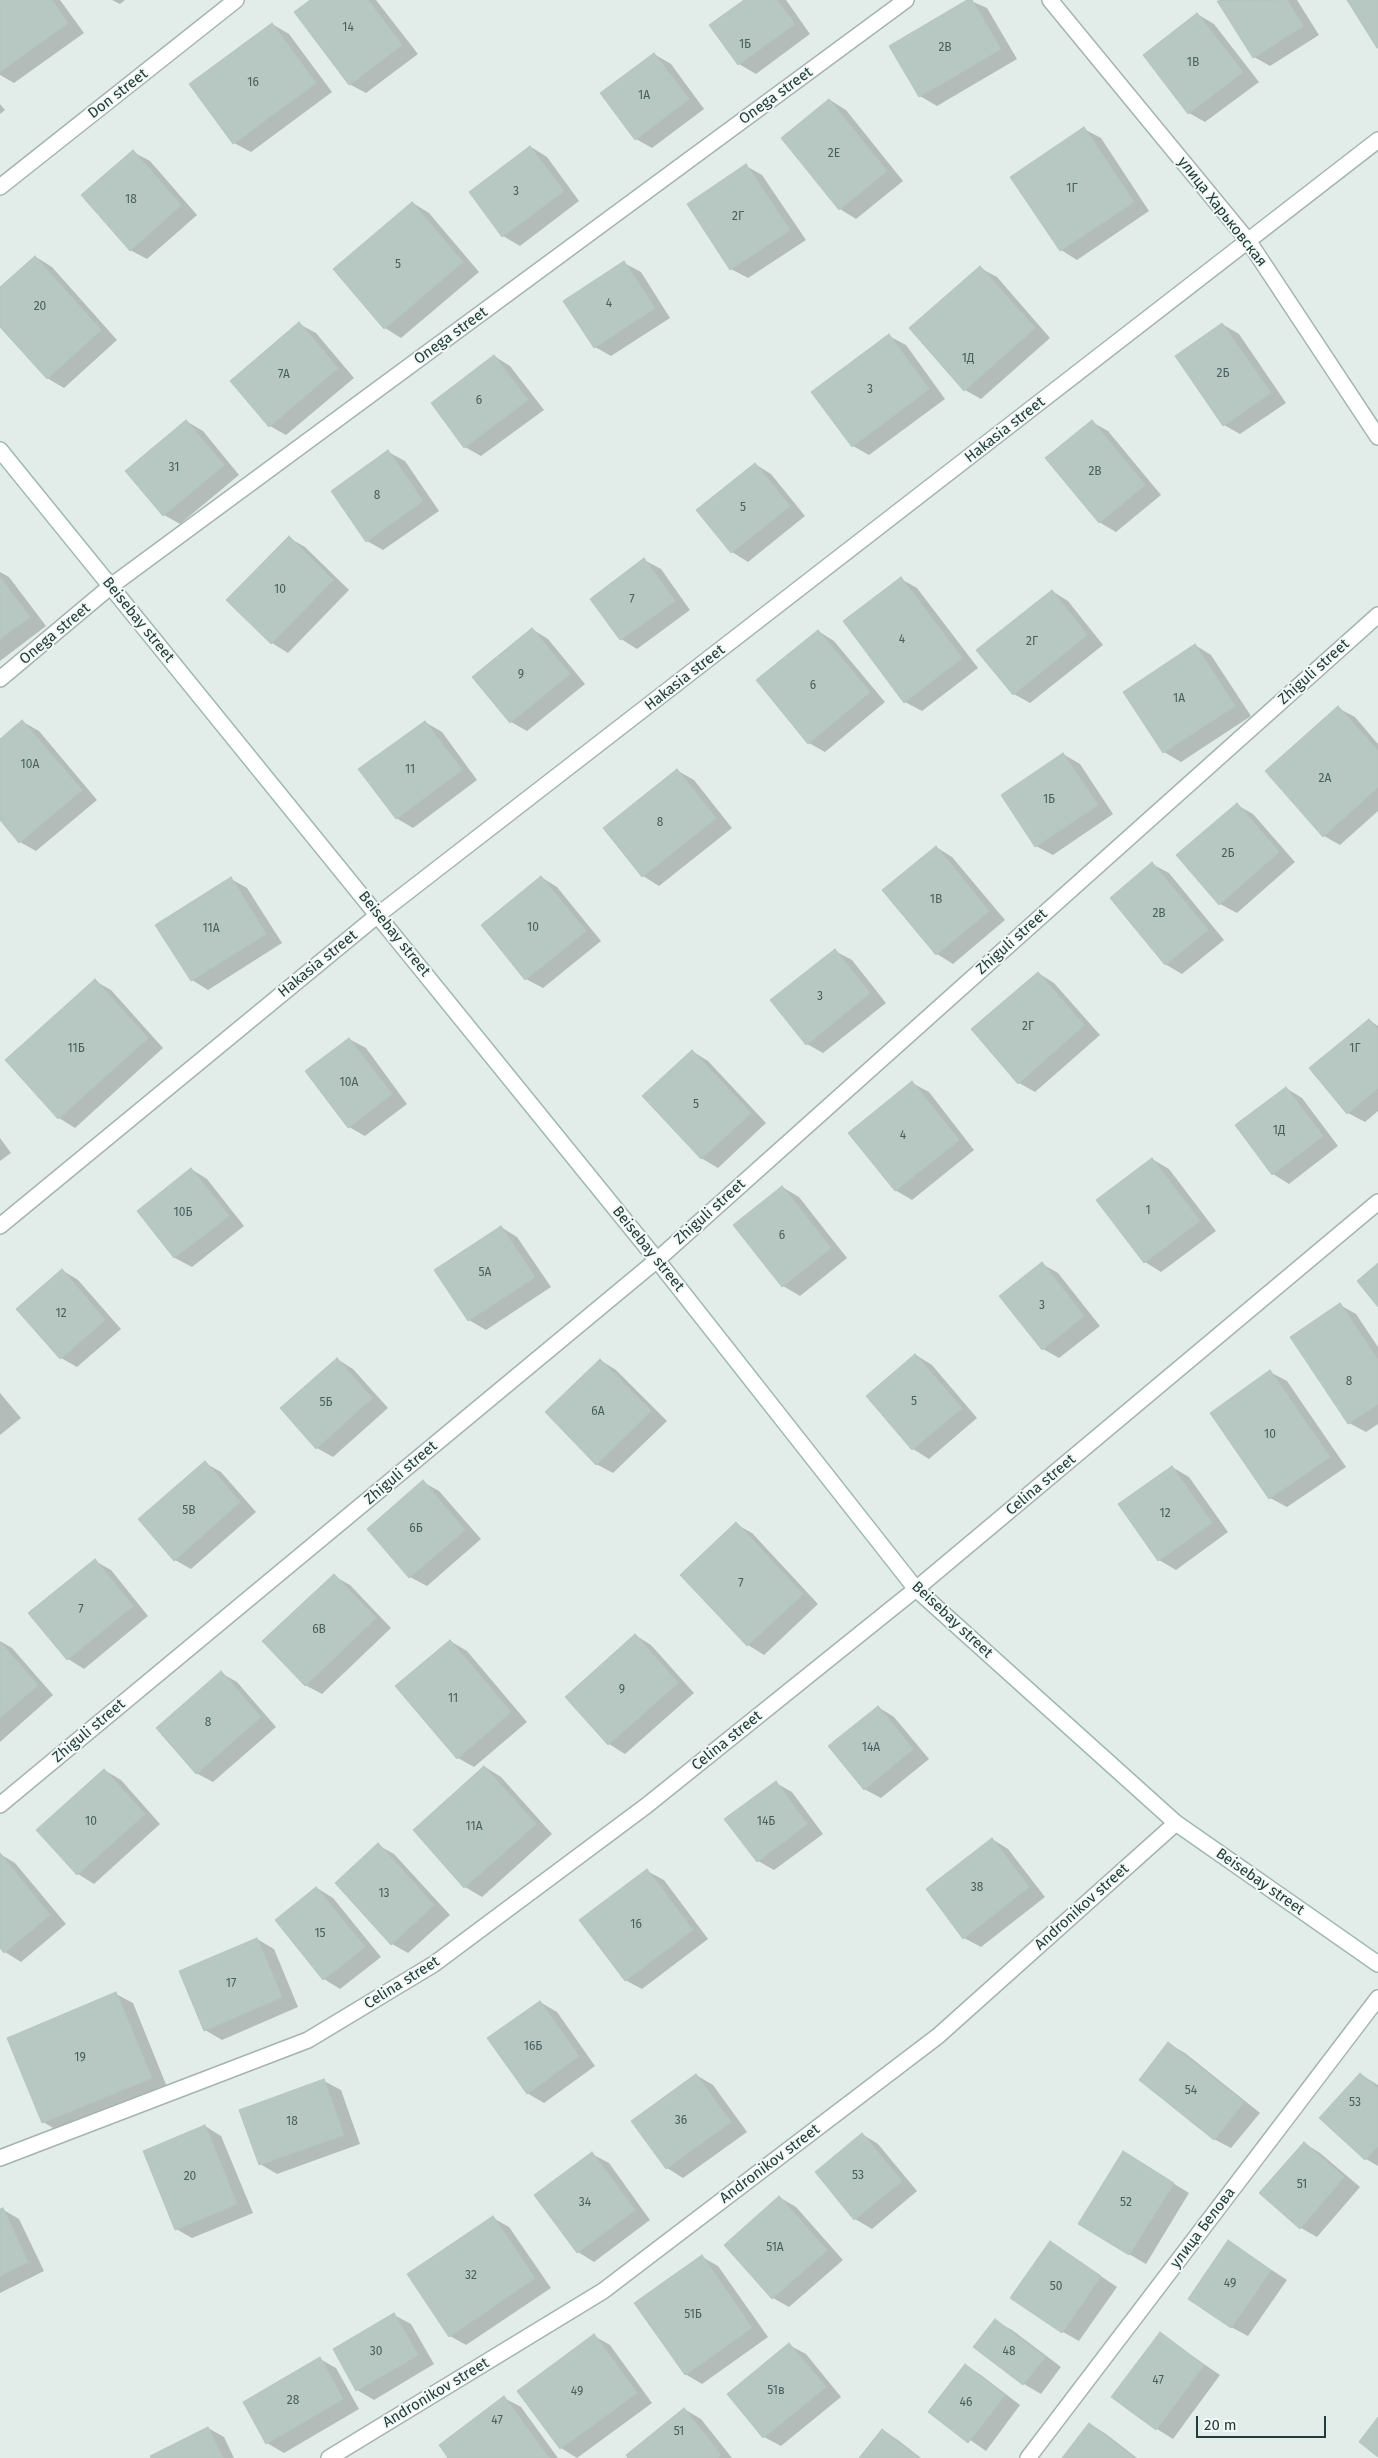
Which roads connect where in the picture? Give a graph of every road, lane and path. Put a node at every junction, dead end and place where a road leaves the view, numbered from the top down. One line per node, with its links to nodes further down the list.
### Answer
1 (236, 0): 5 (street, Don street)
2 (906, 0): 9 (street, Onega street)
3 (1050, 0): 6 (street, улица Харьковская)
4 (1378, 140): 6 (street, Hakasia street)
5 (0, 187)
6 (1249, 242): 7 (street, улица Харьковская); 12 (street, Hakasia street)
7 (1378, 436)
8 (0, 450): 9 (street, Beisebay street)
9 (111, 586): 11 (street, Onega street); 12 (street, Beisebay street)
10 (1378, 615): 15 (street, Zhiguli street)
11 (0, 679)
12 (379, 914): 14 (street, Hakasia street); 15 (street, Beisebay street)
13 (1378, 1202): 16 (street, Celina street)
14 (0, 1226)
15 (657, 1260): 16 (street, Beisebay street); 17 (street, Zhiguli street)
16 (916, 1589): 18 (street, Beisebay street); 21 (street, Celina street)
17 (0, 1805)
18 (1176, 1823): 19 (street, Beisebay street); 22 (street, Andronikov street)
19 (1378, 1964)
20 (1378, 1998): 23 (street, улица Белова)
21 (0, 2158)
22 (329, 2458)
23 (1028, 2458)

